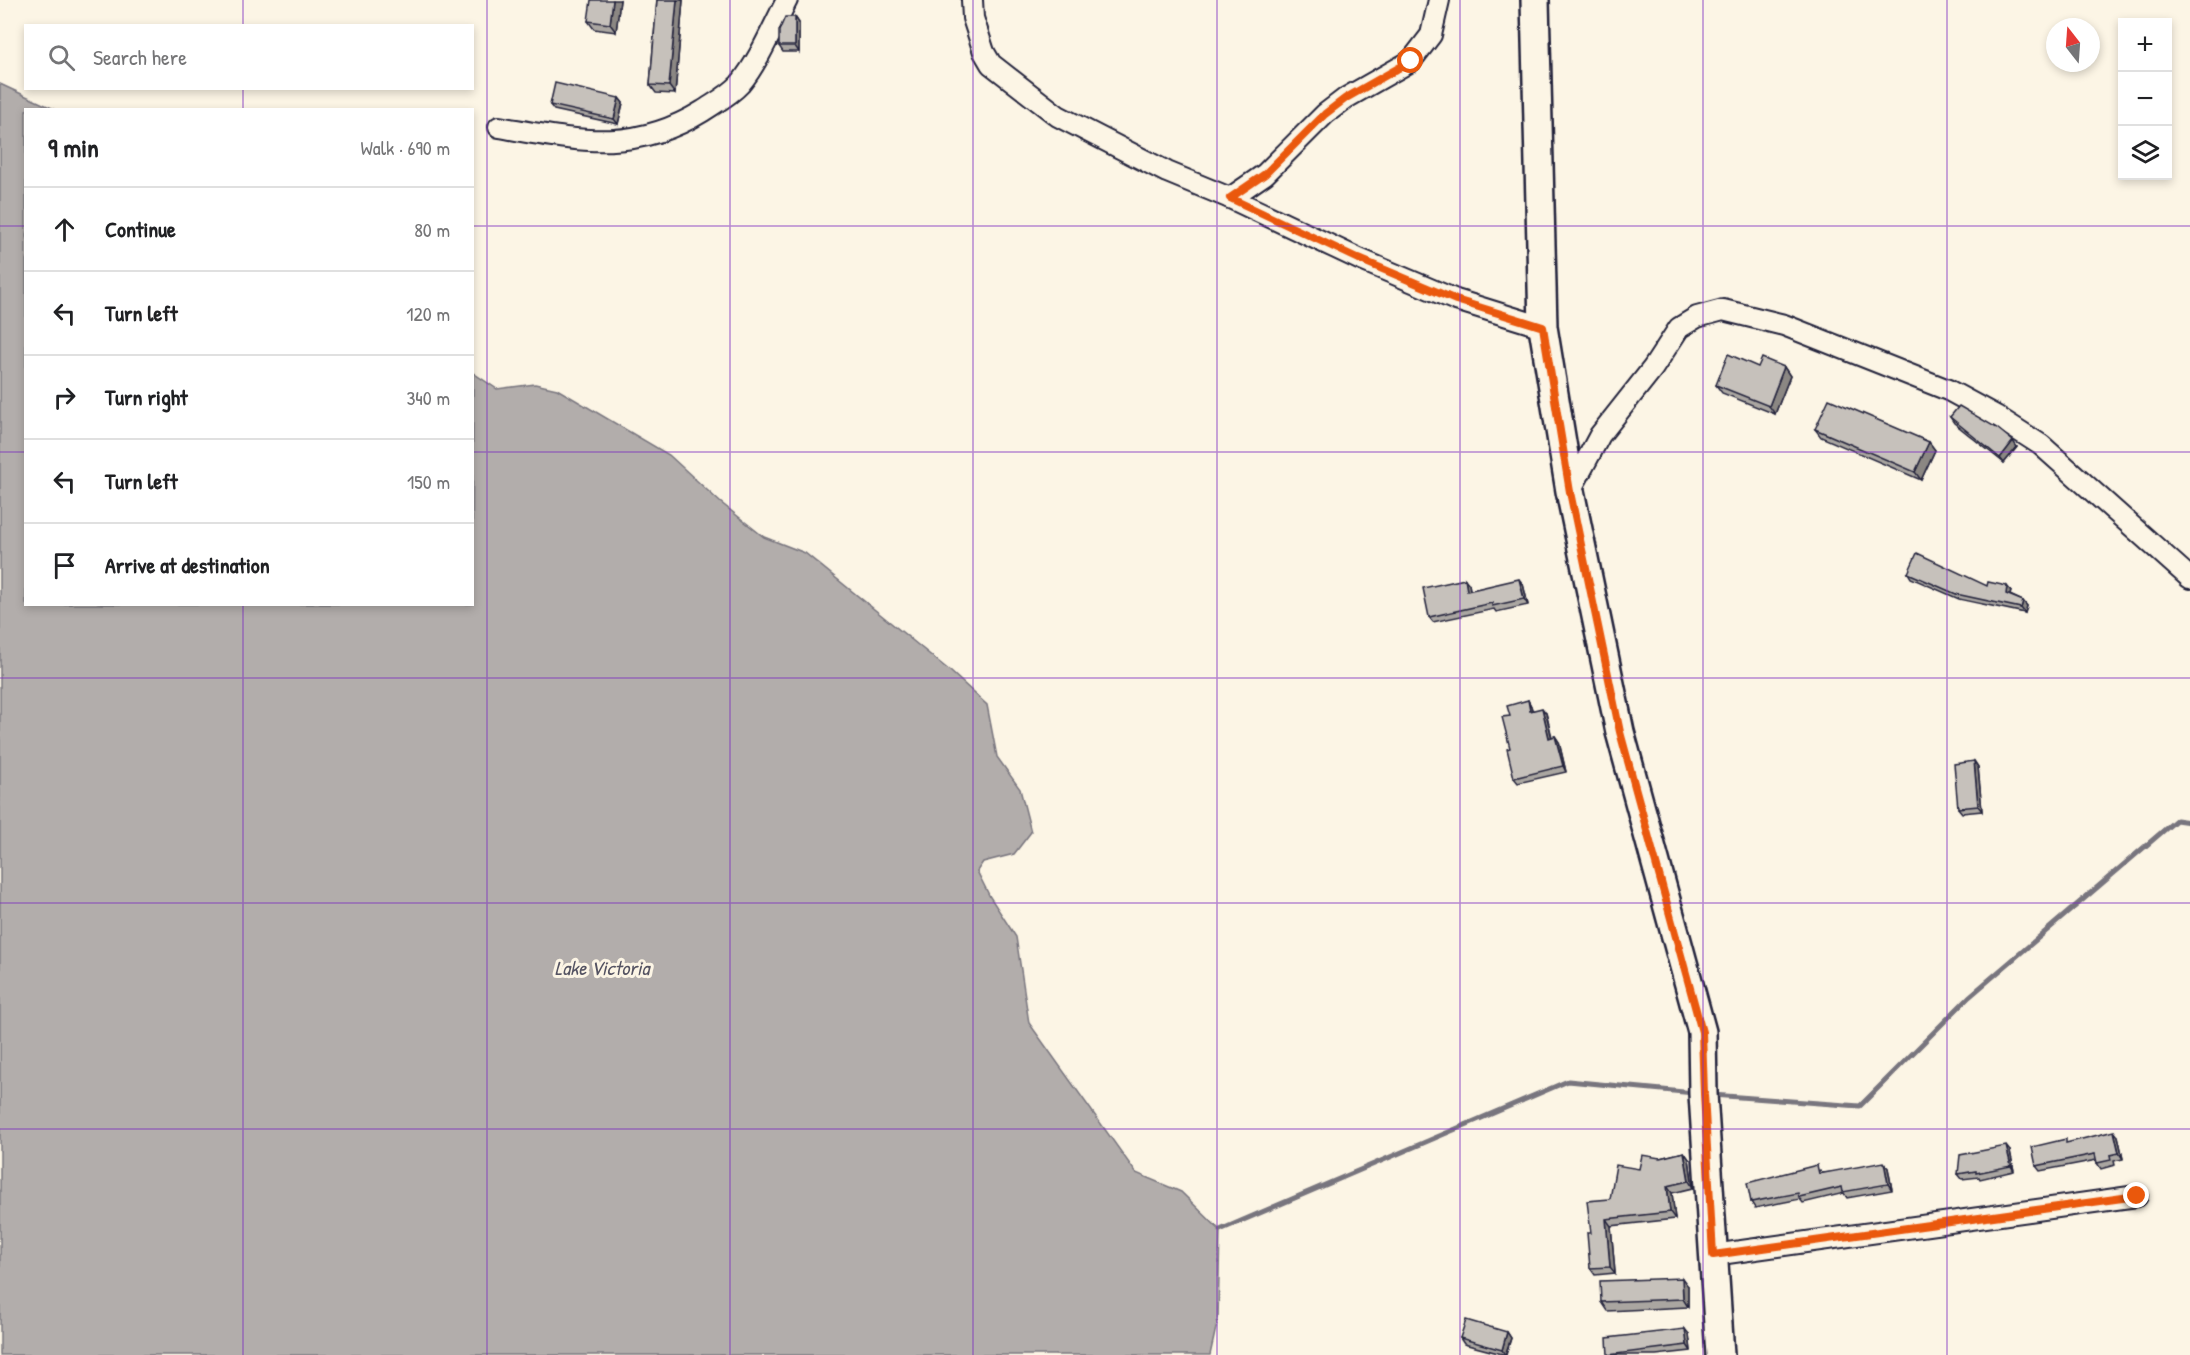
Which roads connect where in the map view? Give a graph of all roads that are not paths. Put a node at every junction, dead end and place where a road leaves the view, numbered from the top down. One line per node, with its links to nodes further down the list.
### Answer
1 (787, 0): 5 (street)
2 (972, 0): 6 (street)
3 (1439, 0): 6 (street)
4 (1535, 0): 7 (street)
5 (499, 127)
6 (1230, 198): 7 (street)
7 (1543, 327): 8 (street)
8 (1570, 492): 9 (street); 11 (street)
9 (2190, 578)
10 (2137, 1196): 11 (street)
11 (1713, 1255): 12 (street)
12 (1720, 1355)

